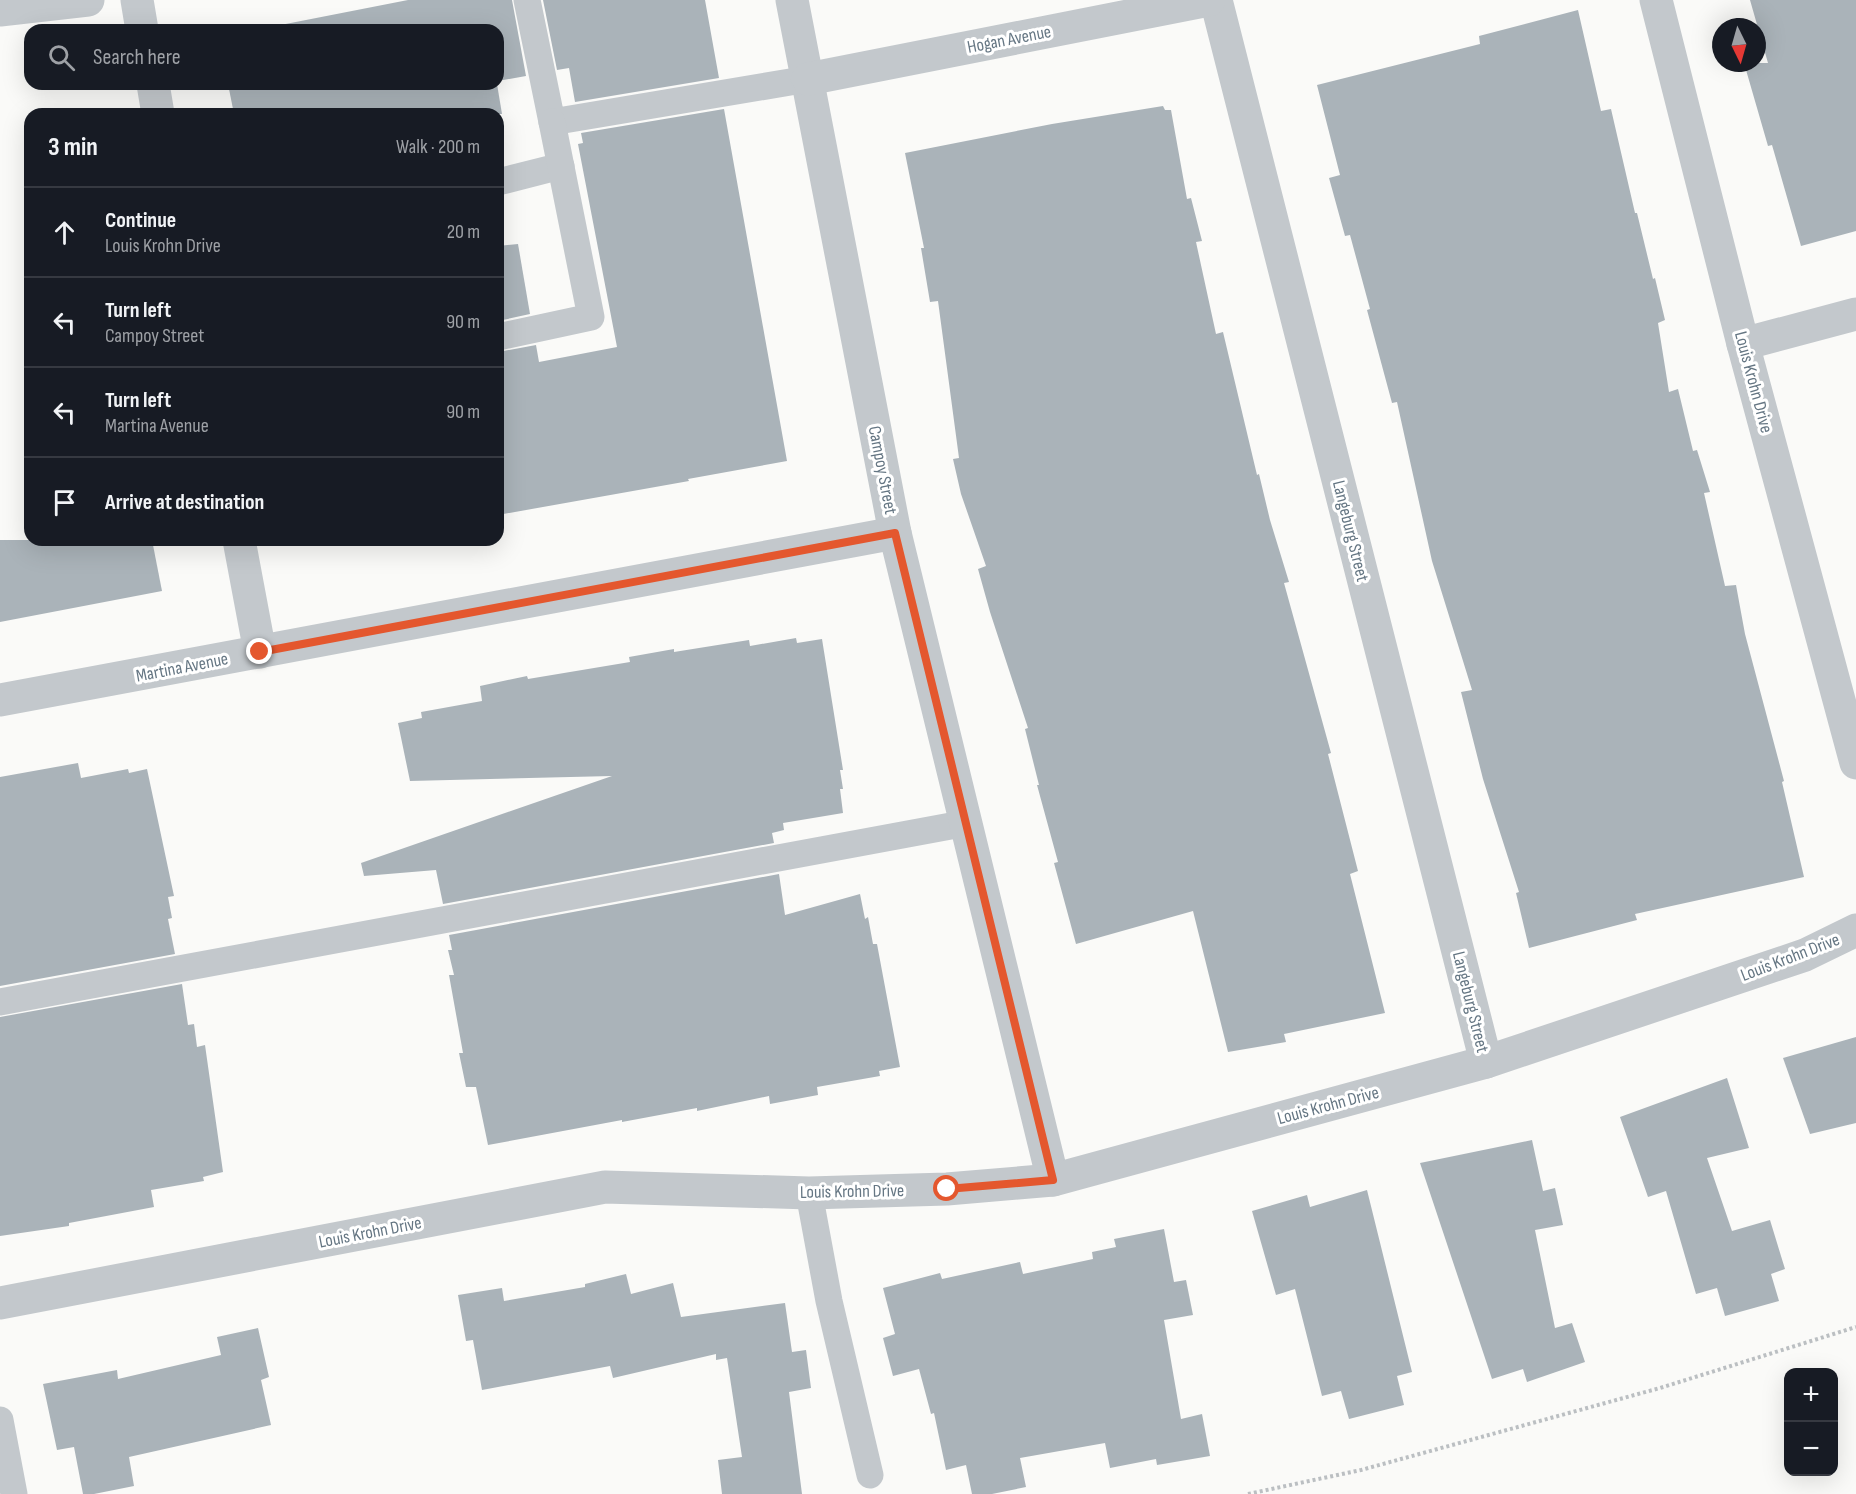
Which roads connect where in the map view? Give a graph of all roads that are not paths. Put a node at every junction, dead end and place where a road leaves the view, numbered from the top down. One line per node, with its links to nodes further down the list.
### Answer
1 (88, 0): 8 (street)
2 (137, 0): 9 (street)
3 (528, 0): 13 (lane)
4 (792, 0): 10 (street, Campoy Street)
5 (1209, 0): 10 (street, Hogan Avenue)
6 (1216, 0): 27 (street, Langeburg Street)
7 (1656, 0): 18 (street, Louis Krohn Drive)
8 (0, 10)
9 (141, 24)
10 (808, 79): 13 (lane); 19 (street, Campoy Street)
11 (154, 90): 12 (street)
12 (157, 108)
13 (552, 122): 14 (lane)
14 (561, 166): 15 (lane); 17 (lane)
15 (504, 180)
16 (1856, 314): 18 (street)
17 (504, 336)
18 (1743, 344): 23 (street, Louis Krohn Drive)
19 (895, 533): 21 (street, Martina Avenue); 24 (street, Campoy Street)
20 (240, 546): 21 (street)
21 (260, 652): 22 (street, Martina Avenue)
22 (0, 700)
23 (1856, 763)
24 (967, 823): 26 (lane); 28 (street, Campoy Street)
25 (1856, 930): 27 (street, Louis Krohn Drive)
26 (0, 1002)
27 (1486, 1062): 28 (street, Louis Krohn Drive)
28 (1053, 1180): 29 (street, Louis Krohn Drive)
29 (809, 1193): 30 (street, Louis Krohn Drive); 32 (lane)
30 (0, 1303)
31 (0, 1420): 33 (lane)
32 (870, 1475)
33 (14, 1494)

